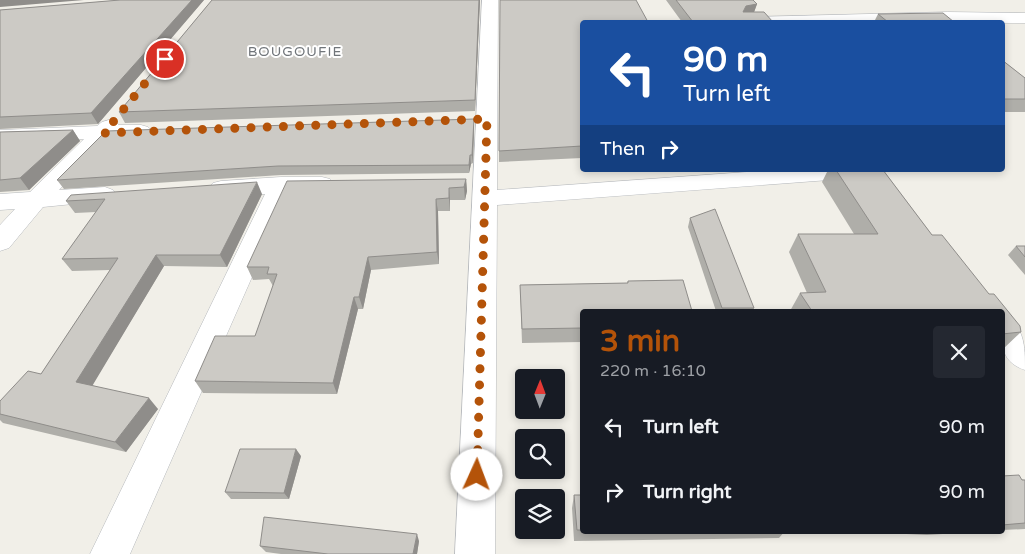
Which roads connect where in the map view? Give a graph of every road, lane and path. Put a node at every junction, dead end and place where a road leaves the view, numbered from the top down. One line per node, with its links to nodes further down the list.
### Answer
1 (490, 0): 13 (street)
2 (764, 7): 4 (street)
3 (1025, 18): 5 (street)
4 (773, 20)
5 (951, 20)
6 (122, 110): 8 (street)
7 (163, 130): 8 (street)
8 (104, 133): 9 (street); 16 (street)
9 (0, 136)
10 (826, 172): 13 (street)
11 (281, 184): 12 (street); 14 (street); 21 (street)
12 (339, 184)
13 (480, 188): 22 (street)
14 (202, 189)
15 (124, 194): 16 (street)
16 (36, 200): 17 (street); 18 (street)
17 (0, 202)
18 (0, 242)
19 (1005, 332): 20 (street)
20 (1025, 357)
21 (110, 554)
22 (475, 554)

